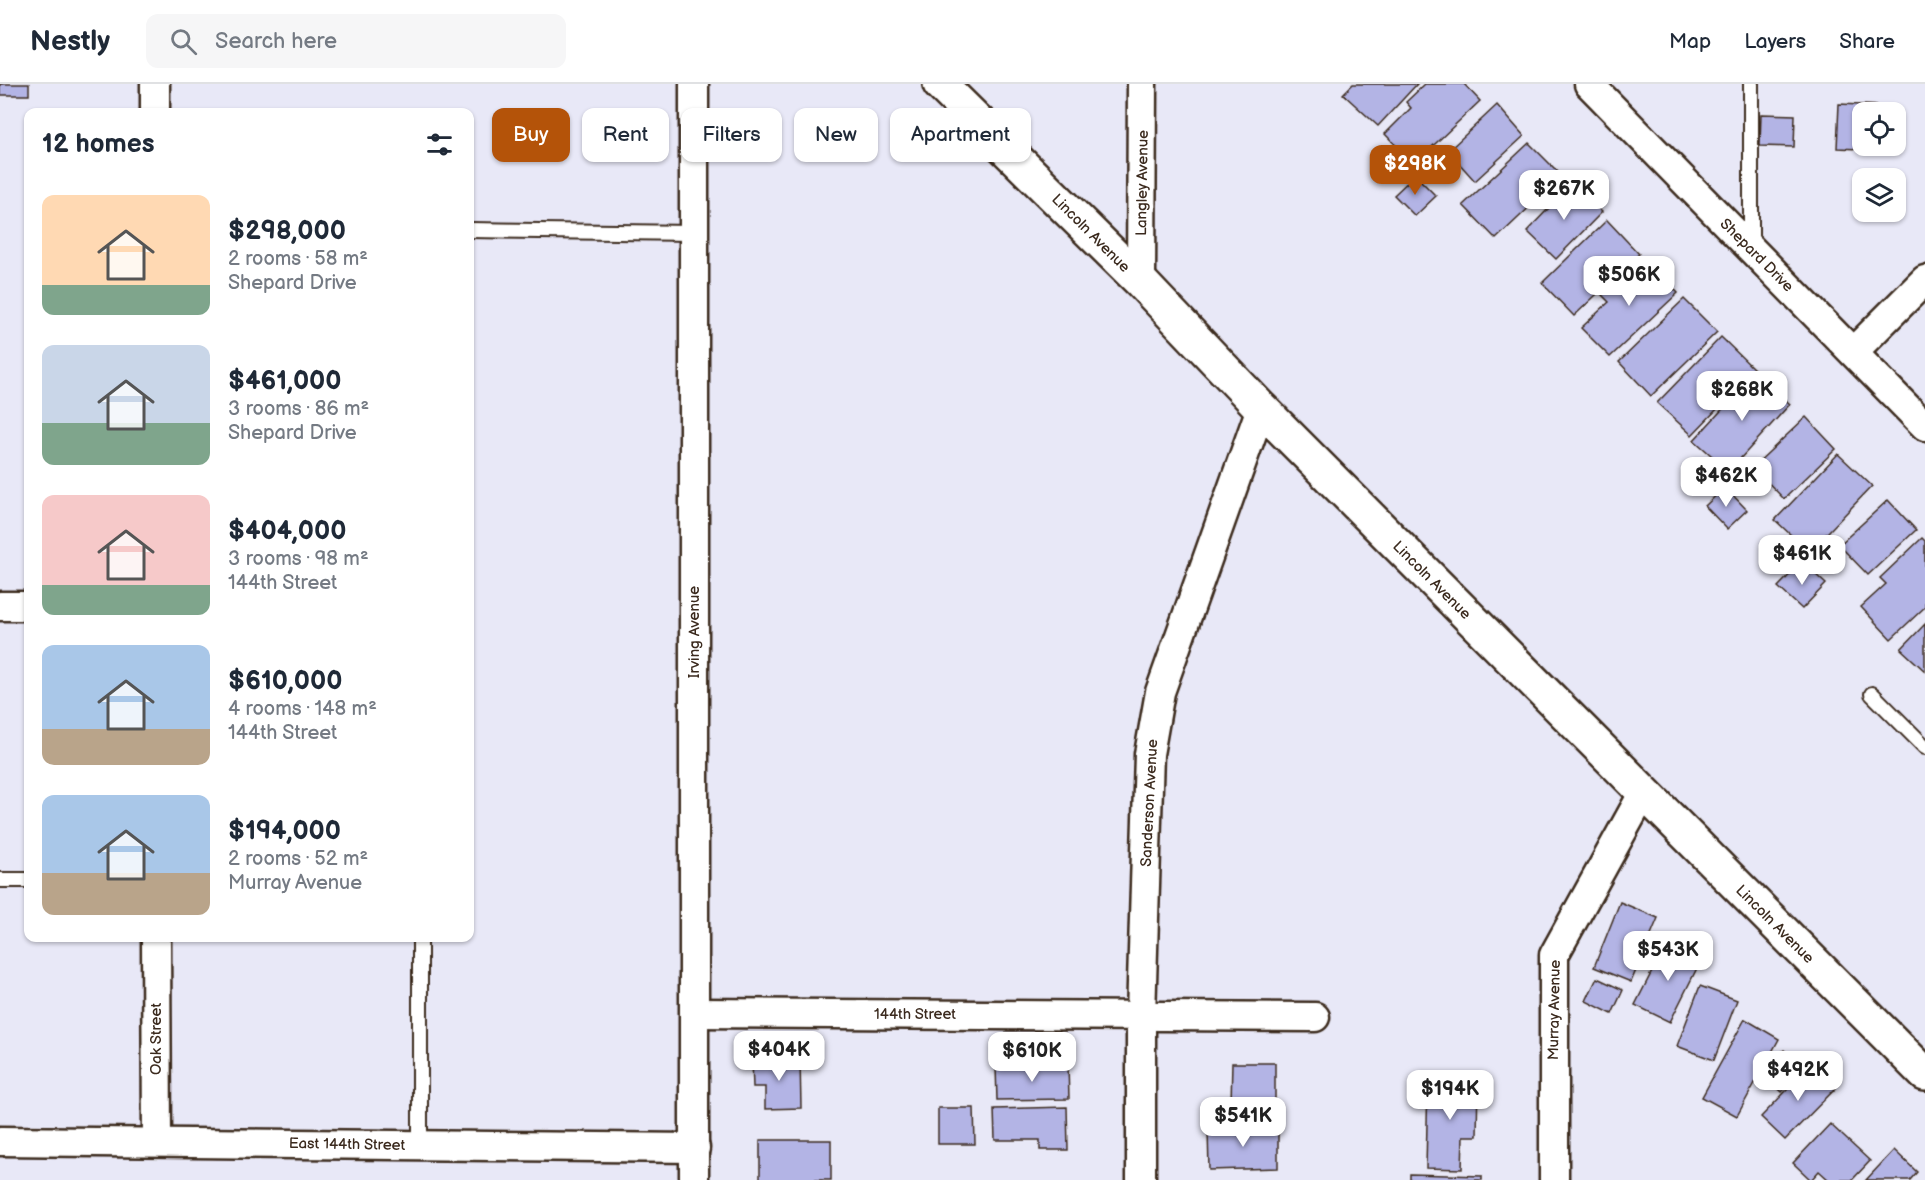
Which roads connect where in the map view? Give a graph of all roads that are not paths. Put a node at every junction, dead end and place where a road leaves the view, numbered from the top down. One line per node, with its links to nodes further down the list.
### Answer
1 (155, 84): 7 (street)
2 (694, 84): 9 (street, Irving Avenue)
3 (940, 84): 12 (street, Lincoln Avenue)
4 (1143, 84): 12 (street, Langley Avenue)
5 (1589, 84): 10 (street, Shepard Drive)
6 (1750, 84): 10 (lane)
7 (155, 108)
8 (474, 230): 9 (lane)
9 (694, 233): 25 (street, Irving Avenue)
10 (1751, 249): 13 (street, Shepard Drive)
11 (1925, 280): 13 (street)
12 (1141, 282): 14 (street, Lincoln Avenue)
13 (1853, 352): 15 (street, Shepard Drive)
14 (1261, 408): 20 (street, Lincoln Avenue); 26 (street, Sanderson Avenue)
15 (1925, 426)
16 (0, 606): 17 (street)
17 (24, 606)
18 (1872, 694): 19 (lane)
19 (1925, 747)
20 (1644, 792): 28 (street, Lincoln Avenue); 35 (street, Murray Avenue)
21 (0, 880): 22 (lane)
22 (24, 880)
23 (156, 942): 30 (street, Oak Street)
24 (420, 942): 31 (lane)
25 (695, 1013): 26 (street, 144th Street); 32 (street, Irving Avenue)
26 (1141, 1016): 27 (street, 144th Street); 34 (street, Sanderson Avenue)
27 (1315, 1017)
28 (1925, 1074)
29 (0, 1141): 30 (street, East 144th Street)
30 (157, 1141): 31 (street, East 144th Street)
31 (420, 1145): 32 (street, East 144th Street)
32 (695, 1148): 33 (street, Irving Avenue)
33 (694, 1180)
34 (1141, 1180)
35 (1554, 1180)

